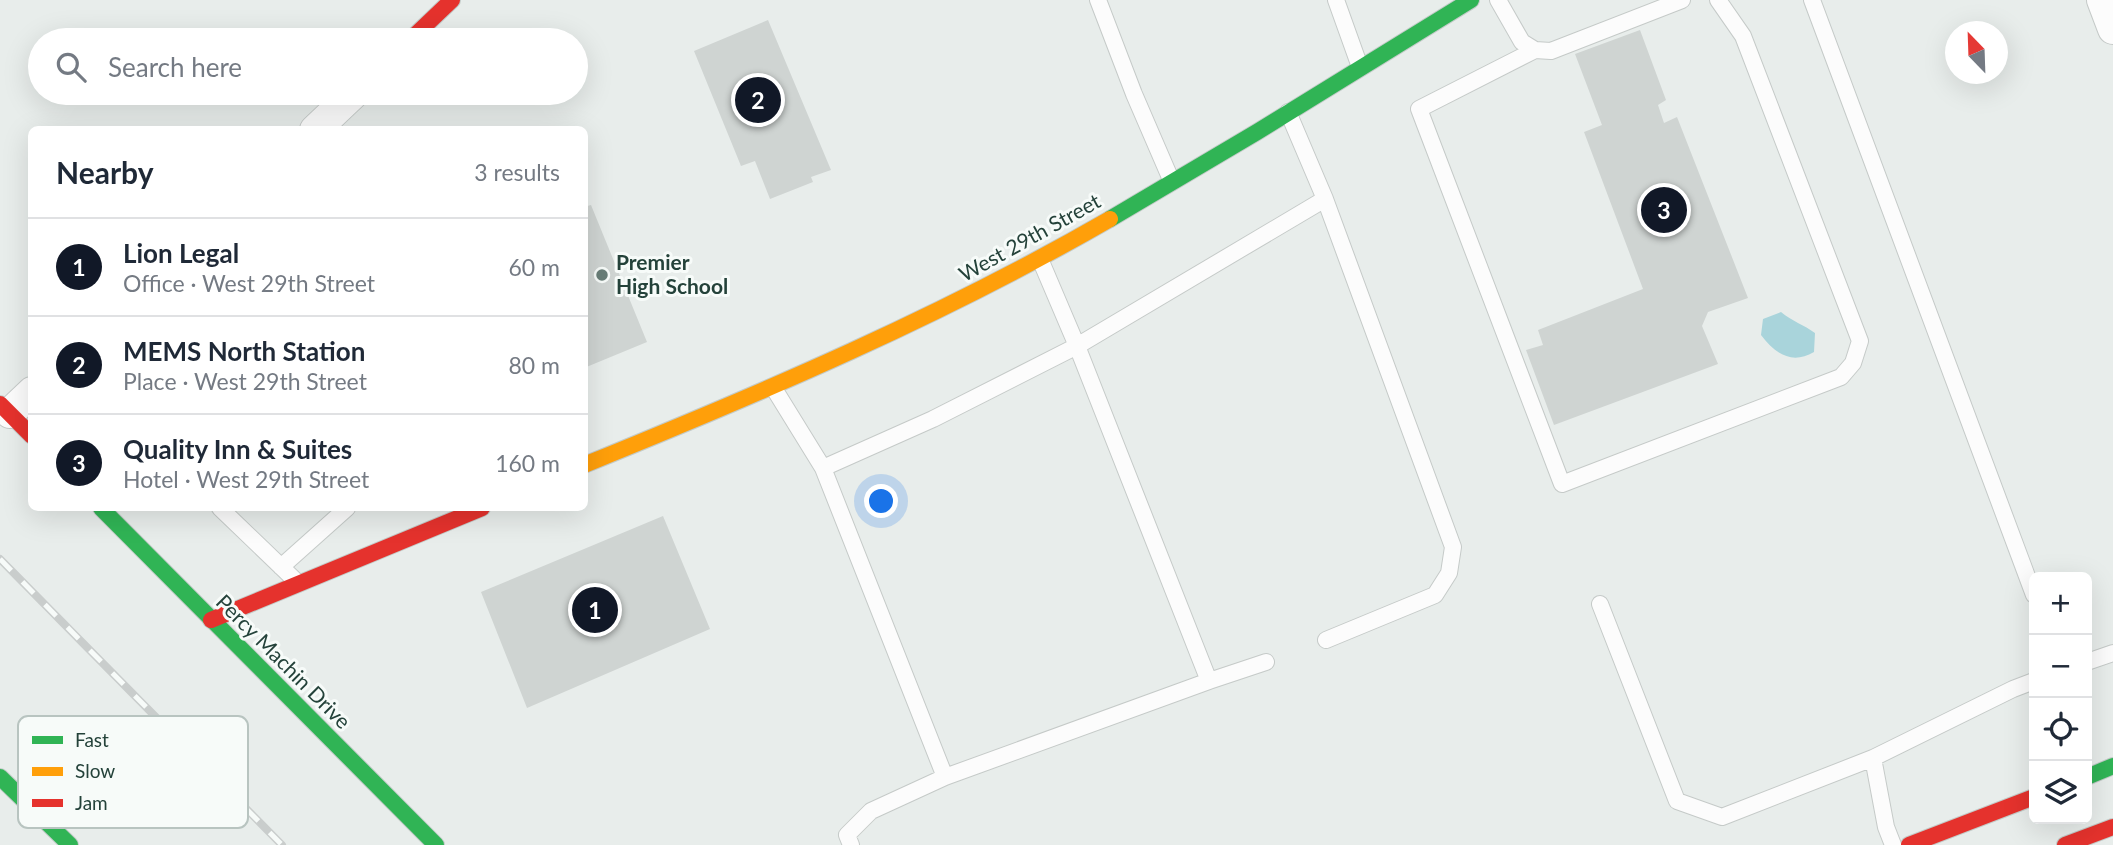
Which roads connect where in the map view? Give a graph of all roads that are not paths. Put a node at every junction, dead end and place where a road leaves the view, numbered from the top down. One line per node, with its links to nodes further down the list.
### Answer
1 (452, 0): 10 (street)
2 (1097, 0): 17 (lane)
3 (1336, 0): 13 (lane)
4 (1471, 0): 13 (street, West 29th Street)
5 (1498, 0): 12 (lane)
6 (1682, 0): 12 (lane)
7 (1718, 0): 12 (lane)
8 (1812, 0): 33 (lane)
9 (2102, 0): 11 (street)
10 (423, 28)
11 (2113, 29)
12 (1535, 50)
13 (1360, 67): 15 (street, West 29th Street)
14 (341, 105): 16 (street)
15 (1287, 112): 17 (street, West 29th Street); 18 (lane)
16 (319, 126)
17 (1172, 182): 19 (street, West 29th Street)
18 (1325, 199): 20 (lane); 36 (lane)
19 (1040, 259): 20 (lane); 21 (street, West 29th Street)
20 (1077, 346): 26 (lane); 40 (lane)
21 (773, 387): 25 (street, West 29th Street); 26 (lane)
22 (28, 395): 23 (street)
23 (5, 409): 24 (street)
24 (28, 432)
25 (588, 463)
26 (823, 468): 46 (lane)
27 (104, 511): 35 (street, Percy Machin Drive)
28 (222, 511): 31 (lane)
29 (344, 511): 31 (lane)
30 (474, 511): 32 (street)
31 (281, 567): 32 (lane)
32 (298, 583): 35 (street)
33 (2029, 583)
34 (1600, 604): 42 (lane)
35 (211, 620): 52 (street, Percy Machin Drive)
36 (1325, 640)
37 (2113, 653): 38 (lane)
38 (2092, 660)
39 (1266, 662): 40 (lane)
40 (1209, 681): 46 (lane)
41 (2029, 683): 42 (lane)
42 (1873, 758): 54 (lane)
43 (2113, 766): 44 (street)
44 (2092, 774)
45 (0, 777): 47 (street)
46 (945, 777): 53 (lane)
47 (18, 794)
48 (2029, 799): 55 (street)
49 (2113, 827): 56 (street)
50 (52, 828): 51 (street)
51 (70, 845)
52 (436, 845)
53 (850, 845)
54 (1893, 845)
55 (1909, 845)
56 (2065, 845)

